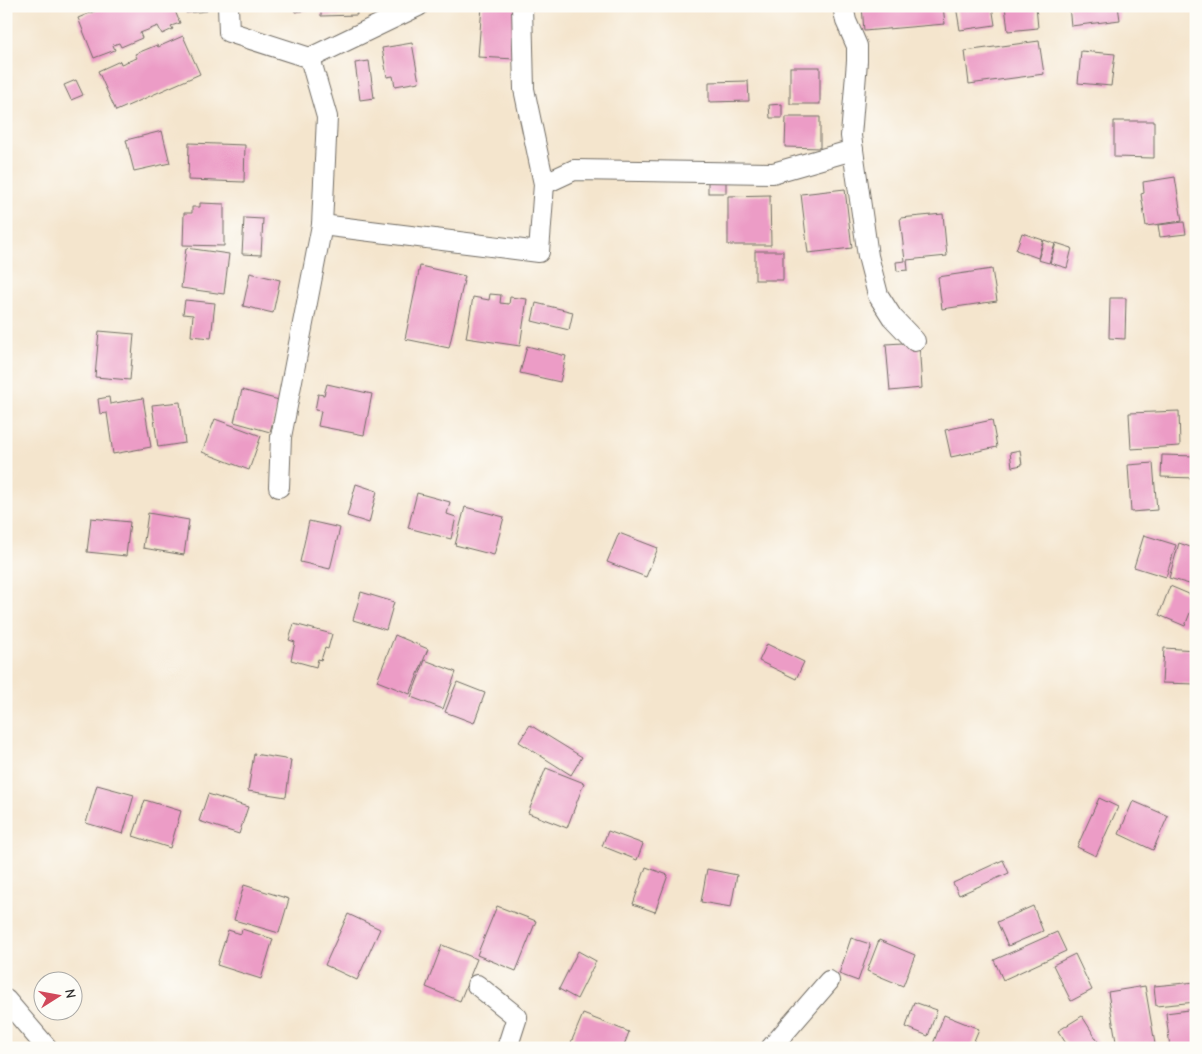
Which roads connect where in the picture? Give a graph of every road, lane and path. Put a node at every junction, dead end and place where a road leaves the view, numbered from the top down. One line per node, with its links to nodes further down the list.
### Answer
1 (228, 6): 5 (street)
2 (418, 6): 5 (street)
3 (522, 6): 7 (street)
4 (843, 6): 6 (street)
5 (310, 58): 8 (street)
6 (853, 150): 7 (street); 9 (street)
7 (544, 184): 8 (street)
8 (322, 225): 10 (street)
9 (915, 341)
10 (279, 487)
11 (828, 981): 16 (street)
12 (477, 984): 15 (street)
13 (6, 1000): 14 (street)
14 (47, 1048)
15 (508, 1048)
16 (771, 1048)

